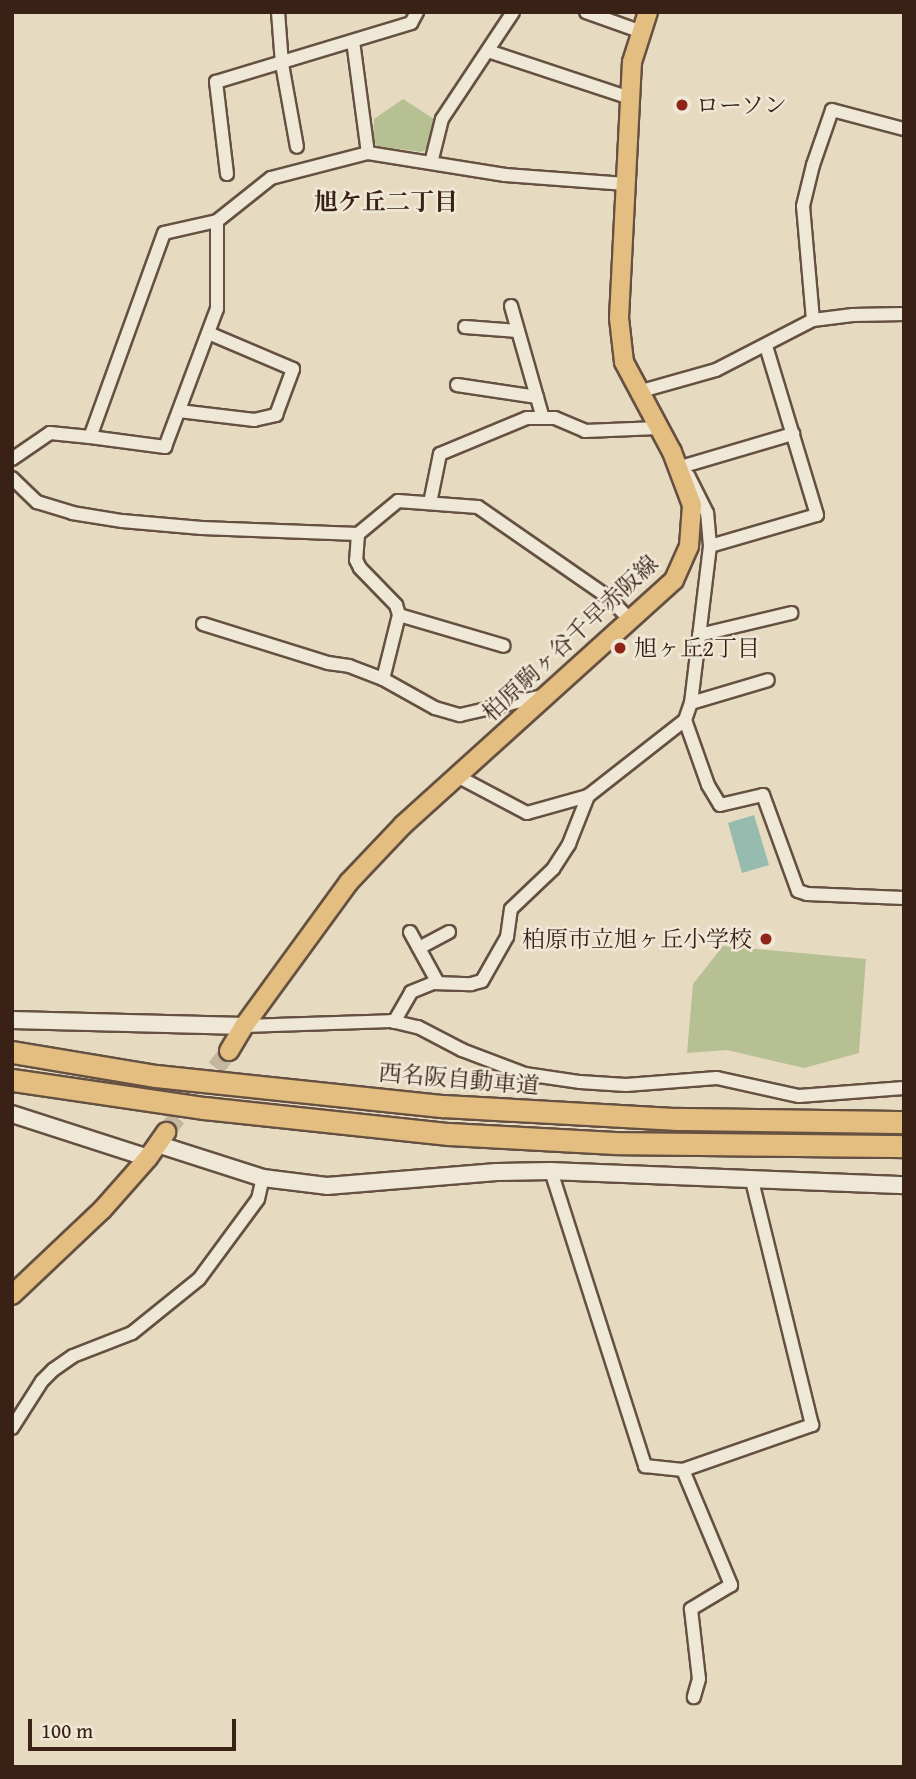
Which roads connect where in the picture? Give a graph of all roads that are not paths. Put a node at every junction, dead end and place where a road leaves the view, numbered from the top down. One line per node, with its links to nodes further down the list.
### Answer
1 (278, 12): 9 (street)
2 (417, 12): 7 (street)
3 (513, 12): 8 (street)
4 (586, 12): 6 (street)
5 (648, 12): 6 (main road, 柏原駒ヶ谷千早赤阪線)
6 (642, 32): 10 (main road, 柏原駒ヶ谷千早赤阪線)
7 (353, 41): 9 (street); 13 (street)
8 (488, 51): 10 (street); 14 (street)
9 (282, 64): 12 (street); 15 (street)
10 (630, 98): 16 (main road, 柏原駒ヶ谷千早赤阪線)
11 (904, 130): 20 (street)
12 (297, 147)
13 (368, 153): 14 (street); 17 (street)
14 (430, 163): 16 (street)
15 (227, 174)
16 (626, 184): 26 (main road, 柏原駒ヶ谷千早赤阪線)
17 (217, 221): 23 (street); 32 (street)
18 (511, 306): 22 (street)
19 (904, 314): 20 (street)
20 (813, 320): 24 (street)
21 (465, 327): 22 (street)
22 (518, 331): 27 (street)
23 (208, 333): 28 (street); 28 (street)
24 (766, 346): 26 (street); 31 (street)
25 (457, 385): 27 (street)
26 (638, 392): 30 (main road, 柏原駒ヶ谷千早赤阪線)
27 (537, 397): 29 (street)
28 (179, 411): 32 (street)
29 (543, 418): 30 (street); 36 (street)
30 (658, 428): 34 (main road, 柏原駒ヶ谷千早赤阪線)
31 (793, 434): 34 (street); 38 (street)
32 (90, 436): 33 (street)
33 (12, 459)
34 (678, 459): 38 (street); 41 (main road, 柏原駒ヶ谷千早赤阪線)
35 (12, 478): 37 (street)
36 (430, 503): 37 (street); 41 (street)
37 (358, 534): 40 (street)
38 (710, 546): 43 (street)
39 (791, 613): 43 (street)
40 (399, 615): 44 (street); 45 (street)
41 (630, 621): 47 (main road, 柏原駒ヶ谷千早赤阪線)
42 (203, 624): 45 (street)
43 (699, 635): 48 (street)
44 (504, 646)
45 (383, 679): 47 (street)
46 (768, 680): 48 (street)
47 (547, 695): 50 (main road, 柏原駒ヶ谷千早赤阪線)
48 (691, 703): 49 (street)
49 (685, 720): 51 (street); 52 (street)
50 (457, 776): 51 (street); 59 (main road, 柏原駒ヶ谷千早赤阪線)
51 (588, 796): 56 (street)
52 (904, 898)
53 (410, 932): 55 (street)
54 (449, 932): 55 (street)
55 (419, 948): 56 (street)
56 (438, 983): 58 (street)
57 (12, 1020): 59 (street)
58 (394, 1021): 59 (street); 63 (street)
59 (244, 1026): 60 (main road, 柏原駒ヶ谷千早赤阪線)
60 (229, 1051)
61 (12, 1052): 65 (highway, 西名阪自動車道)
62 (12, 1080): 67 (highway)
63 (904, 1088)
64 (12, 1114): 66 (street)
65 (904, 1122)
66 (157, 1145): 69 (street); 72 (main road)
67 (904, 1146)
68 (551, 1171): 69 (street); 70 (street); 74 (street)
69 (263, 1178): 73 (street)
70 (752, 1181): 71 (street); 74 (street)
71 (904, 1185)
72 (12, 1294)
73 (12, 1428)
74 (683, 1469): 75 (street)
75 (694, 1697)

